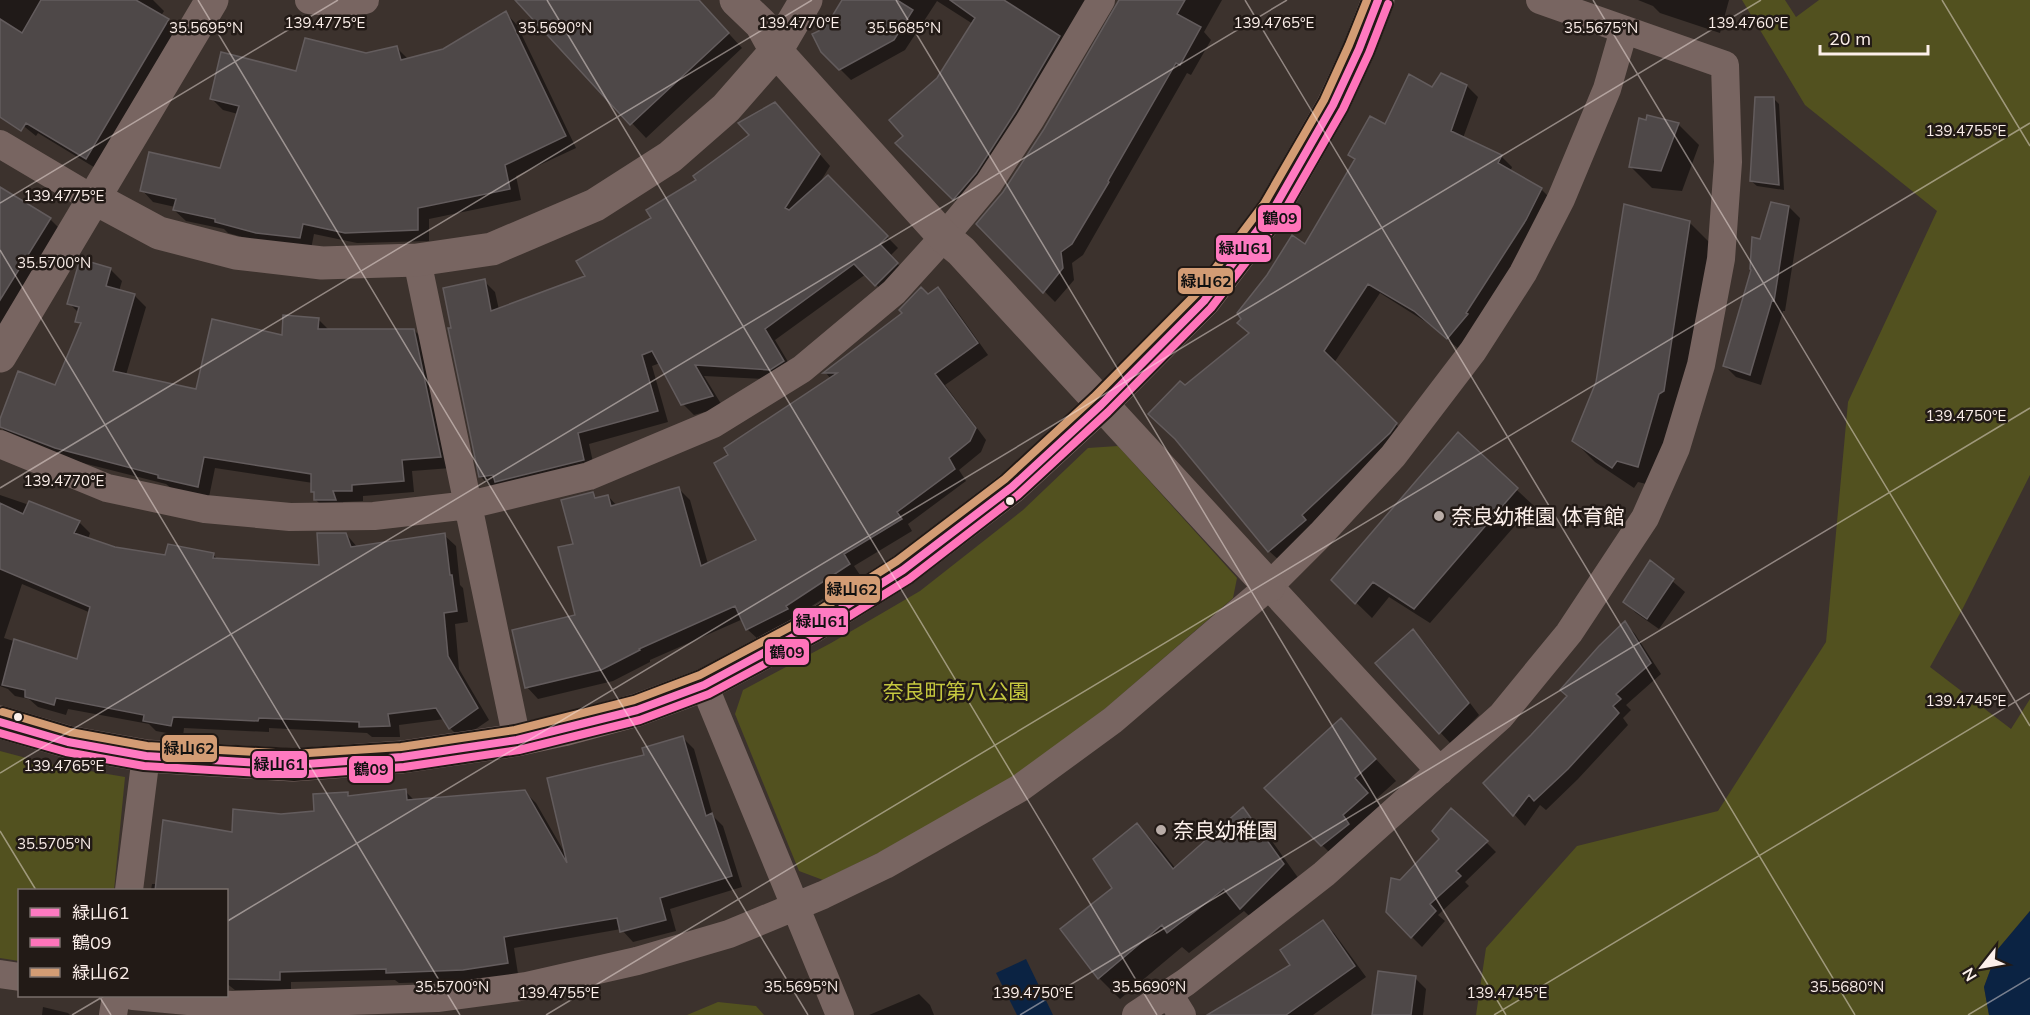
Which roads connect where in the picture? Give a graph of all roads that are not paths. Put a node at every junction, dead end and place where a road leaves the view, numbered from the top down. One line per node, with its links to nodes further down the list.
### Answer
1 (212, 0): 12 (street)
2 (309, 0): 3 (street)
3 (365, 0)
4 (736, 0): 10 (street)
5 (806, 0): 10 (street)
6 (1101, 0): 13 (street)
7 (1378, 0): 16 (street)
8 (1540, 0): 9 (street)
9 (1624, 30): 19 (street); 24 (street)
10 (776, 51): 13 (street); 14 (street)
11 (0, 144): 12 (street)
12 (94, 198): 14 (street); 15 (street)
13 (944, 237): 16 (street); 18 (street)
14 (417, 260): 18 (street)
15 (0, 356)
16 (1101, 405): 19 (street); 20 (street)
17 (0, 444): 18 (street)
18 (469, 505): 22 (street)
19 (1269, 586): 24 (street); 26 (street)
20 (704, 685): 22 (street); 26 (street)
21 (0, 722): 23 (street)
22 (517, 740): 23 (street)
23 (146, 756): 25 (street)
24 (1440, 771): 31 (street)
25 (129, 889)
26 (795, 907): 32 (street); 34 (street)
27 (0, 974): 28 (street)
28 (18, 977)
29 (116, 997): 33 (street)
30 (144, 997): 32 (street)
31 (1176, 1005): 35 (street)
32 (438, 1007)
33 (113, 1015)
34 (840, 1015)
35 (1136, 1015)

